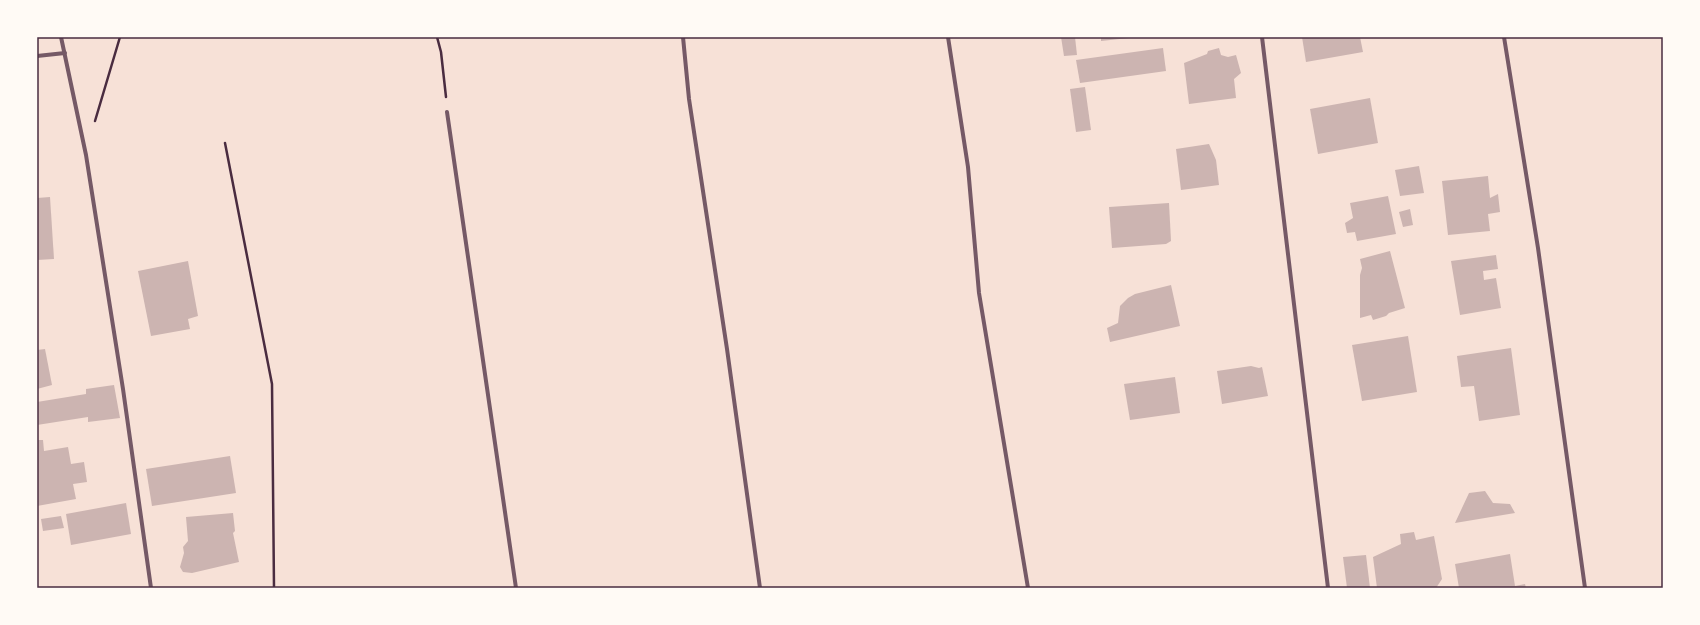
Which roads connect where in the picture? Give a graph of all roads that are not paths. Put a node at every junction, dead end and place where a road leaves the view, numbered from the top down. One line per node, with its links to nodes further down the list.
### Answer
1 (61, 37): 6 (street)
2 (684, 37): 11 (street)
3 (948, 37): 12 (street)
4 (1262, 37): 13 (street)
5 (1504, 37): 14 (street)
6 (65, 53): 7 (street); 9 (street)
7 (37, 56)
8 (447, 112): 10 (street)
9 (151, 588)
10 (516, 588)
11 (760, 588)
12 (1028, 588)
13 (1328, 588)
14 (1585, 588)

